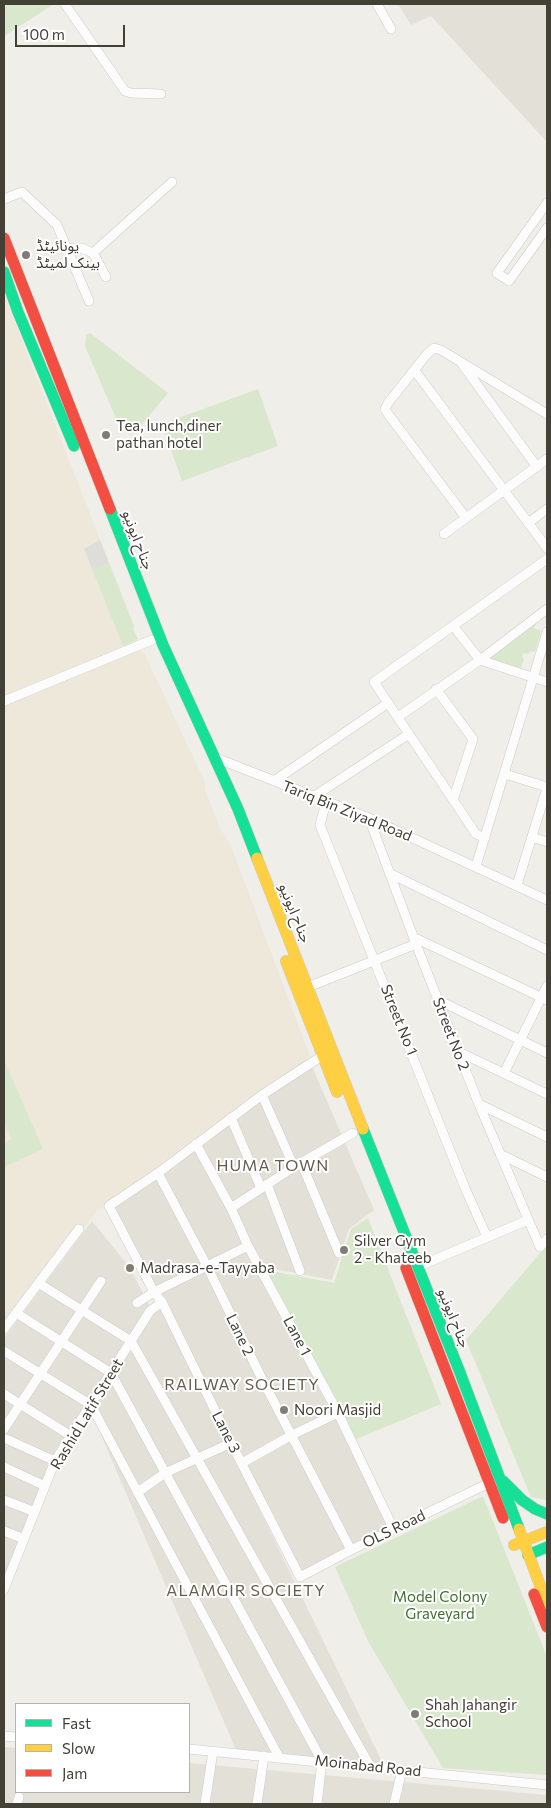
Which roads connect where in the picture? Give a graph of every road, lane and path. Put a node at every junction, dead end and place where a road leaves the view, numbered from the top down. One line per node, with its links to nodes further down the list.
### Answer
1 (65, 4): 4 (street)
2 (377, 4): 3 (street)
3 (391, 29)
4 (162, 94)
5 (172, 182): 11 (street)
6 (4, 199): 10 (street)
7 (547, 203): 8 (street)
8 (547, 228)
9 (4, 238): 39 (main road, جناح ایونیو)
10 (67, 249): 11 (street); 14 (street)
11 (94, 252): 13 (street)
12 (4, 272): 30 (main road, جناح ایونیو)
13 (106, 277)
14 (90, 301)
15 (460, 361): 16 (street); 17 (street); 19 (street)
16 (415, 371): 20 (street); 22 (street)
17 (547, 414)
18 (547, 459): 19 (street)
19 (537, 467): 20 (street)
20 (504, 491): 22 (street); 23 (street)
21 (547, 509): 23 (street)
22 (466, 518): 24 (street)
23 (528, 523): 25 (street)
24 (444, 534)
25 (547, 548)
26 (547, 559): 28 (street)
27 (547, 610): 31 (street)
28 (454, 627): 31 (street); 36 (street)
29 (547, 632): 32 (street)
30 (152, 640): 35 (street); 64 (main road, جناح ایونیو)
31 (480, 660): 32 (street); 34 (street)
32 (534, 678): 33 (street); 40 (street)
33 (547, 682)
34 (436, 690): 37 (street); 44 (street)
35 (4, 701)
36 (388, 703): 37 (street); 41 (street)
37 (398, 717): 38 (street)
38 (409, 734): 43 (street); 44 (street)
39 (216, 758): 41 (street, Tariq Bin Ziyad Road); 58 (main road, جناح ایونیو)
40 (505, 774): 42 (street); 48 (street)
41 (274, 781): 43 (street, Tariq Bin Ziyad Road)
42 (547, 787): 47 (street)
43 (313, 797): 45 (street, Tariq Bin Ziyad Road)
44 (454, 800): 48 (street)
45 (326, 802): 46 (street, Tariq Bin Ziyad Road); 56 (street, Street No 1)
46 (369, 818): 50 (street, Tariq Bin Ziyad Road); 51 (street, Street No 2)
47 (532, 837): 49 (street); 52 (street)
48 (485, 838): 50 (street)
49 (547, 842)
50 (476, 866): 52 (street, Tariq Bin Ziyad Road)
51 (389, 874): 54 (street, Street No 2); 55 (street)
52 (517, 885): 53 (street, Tariq Bin Ziyad Road)
53 (547, 900)
54 (415, 941): 56 (street); 59 (street); 60 (street, Street No 2)
55 (547, 950)
56 (375, 960): 58 (street); 82 (street, Street No 1)
57 (547, 986): 59 (street)
58 (308, 987): 88 (main road, جناح ایونیو)
59 (544, 999): 61 (street)
60 (438, 1000): 61 (street); 62 (street, Street No 2)
61 (521, 1039): 63 (street); 65 (street)
62 (458, 1052): 65 (street); 68 (street, Street No 2)
63 (547, 1053)
64 (322, 1056): 67 (street); 70 (main road, جناح ایونیو)
65 (504, 1073): 66 (street)
66 (547, 1094)
67 (262, 1095): 69 (street); 74 (street)
68 (479, 1104): 71 (street); 73 (street, Street No 2)
69 (231, 1118): 72 (street); 77 (street)
70 (353, 1133): 74 (street); 81 (main road, جناح ایونیو)
71 (547, 1137)
72 (196, 1144): 75 (street); 78 (street, Lane 1)
73 (500, 1154): 76 (street); 79 (street, Street No 2)
74 (297, 1165): 77 (street); 85 (street)
75 (158, 1173): 87 (street, Lane 2); 92 (street, Lane 3)
76 (547, 1177)
77 (264, 1186): 78 (street); 89 (street)
78 (231, 1208): 84 (street, Lane 1)
79 (528, 1220): 82 (street); 83 (street, Street No 2)
80 (79, 1229): 97 (street)
81 (392, 1234)
82 (487, 1237): 88 (street)
83 (547, 1238)
84 (248, 1246): 87 (street); 106 (street, Lane 1)
85 (339, 1254)
86 (403, 1262): 118 (main road, جناح ایونیو)
87 (207, 1266): 92 (street); 108 (street, Lane 2)
88 (417, 1267): 117 (main road, جناح ایونیو)
89 (300, 1271)
90 (101, 1281): 95 (street)
91 (43, 1286): 95 (street)
92 (154, 1292): 93 (street, Lane 3); 94 (street)
93 (162, 1302): 98 (street, Rashid Latif Street); 111 (street, Lane 3)
94 (137, 1303)
95 (82, 1311): 98 (street); 99 (street)
96 (21, 1316): 99 (street)
97 (4, 1329)
98 (131, 1340): 102 (street, Rashid Latif Street); 112 (street)
99 (62, 1343): 101 (street); 102 (street)
100 (4, 1351): 101 (street)
101 (41, 1373): 104 (street); 105 (street)
102 (112, 1373): 105 (street, Rashid Latif Street); 116 (street)
103 (4, 1394): 104 (street)
104 (21, 1404): 107 (street); 109 (street)
105 (91, 1405): 109 (street, Rashid Latif Street); 120 (street)
106 (338, 1413): 108 (street); 124 (street, Lane 1)
107 (4, 1429)
108 (292, 1435): 114 (street); 130 (street, Lane 2)
109 (71, 1436): 113 (street, Rashid Latif Street)
110 (4, 1438): 113 (street)
111 (231, 1443): 112 (street); 114 (street, Lane 3)
112 (198, 1458): 116 (street); 142 (street)
113 (55, 1461): 119 (street, Rashid Latif Street)
114 (242, 1463): 133 (street, Lane 3)
115 (4, 1468): 119 (street)
116 (165, 1473): 120 (street); 141 (street)
117 (498, 1476): 123 (main road); 128 (main road, جناح ایونیو)
118 (488, 1483): 124 (street, OLS Road); 128 (main road, جناح ایونیو)
119 (45, 1486): 122 (street, Rashid Latif Street)
120 (138, 1492): 140 (street)
121 (4, 1500): 122 (street)
122 (35, 1512): 127 (street, Rashid Latif Street)
123 (547, 1514)
124 (394, 1530): 130 (street, OLS Road)
125 (4, 1531): 127 (street)
126 (547, 1532): 128 (main road)
127 (24, 1539): 132 (street, Rashid Latif Street)
128 (518, 1543): 131 (main road, جناح ایونیو); 136 (main road, جناح ایونیو)
129 (547, 1547): 131 (main road)
130 (351, 1550): 133 (street, OLS Road)
131 (528, 1555): 135 (main road, جناح ایونیو)
132 (8, 1566): 134 (street, Rashid Latif Street)
133 (300, 1577)
134 (4, 1590)
135 (547, 1604)
136 (547, 1626)
137 (190, 1749): 138 (street, Moinabad Road)
138 (213, 1751): 139 (street, Moinabad Road); 145 (street)
139 (264, 1756): 140 (street, Moinabad Road); 146 (street)
140 (279, 1757): 141 (street, Moinabad Road)
141 (322, 1761): 142 (street, Moinabad Road); 147 (street)
142 (370, 1766): 143 (street, Moinabad Road)
143 (402, 1770): 144 (street, Moinabad Road); 148 (street)
144 (547, 1785)
145 (205, 1804)
146 (257, 1804)
147 (317, 1804)
148 (394, 1804)

